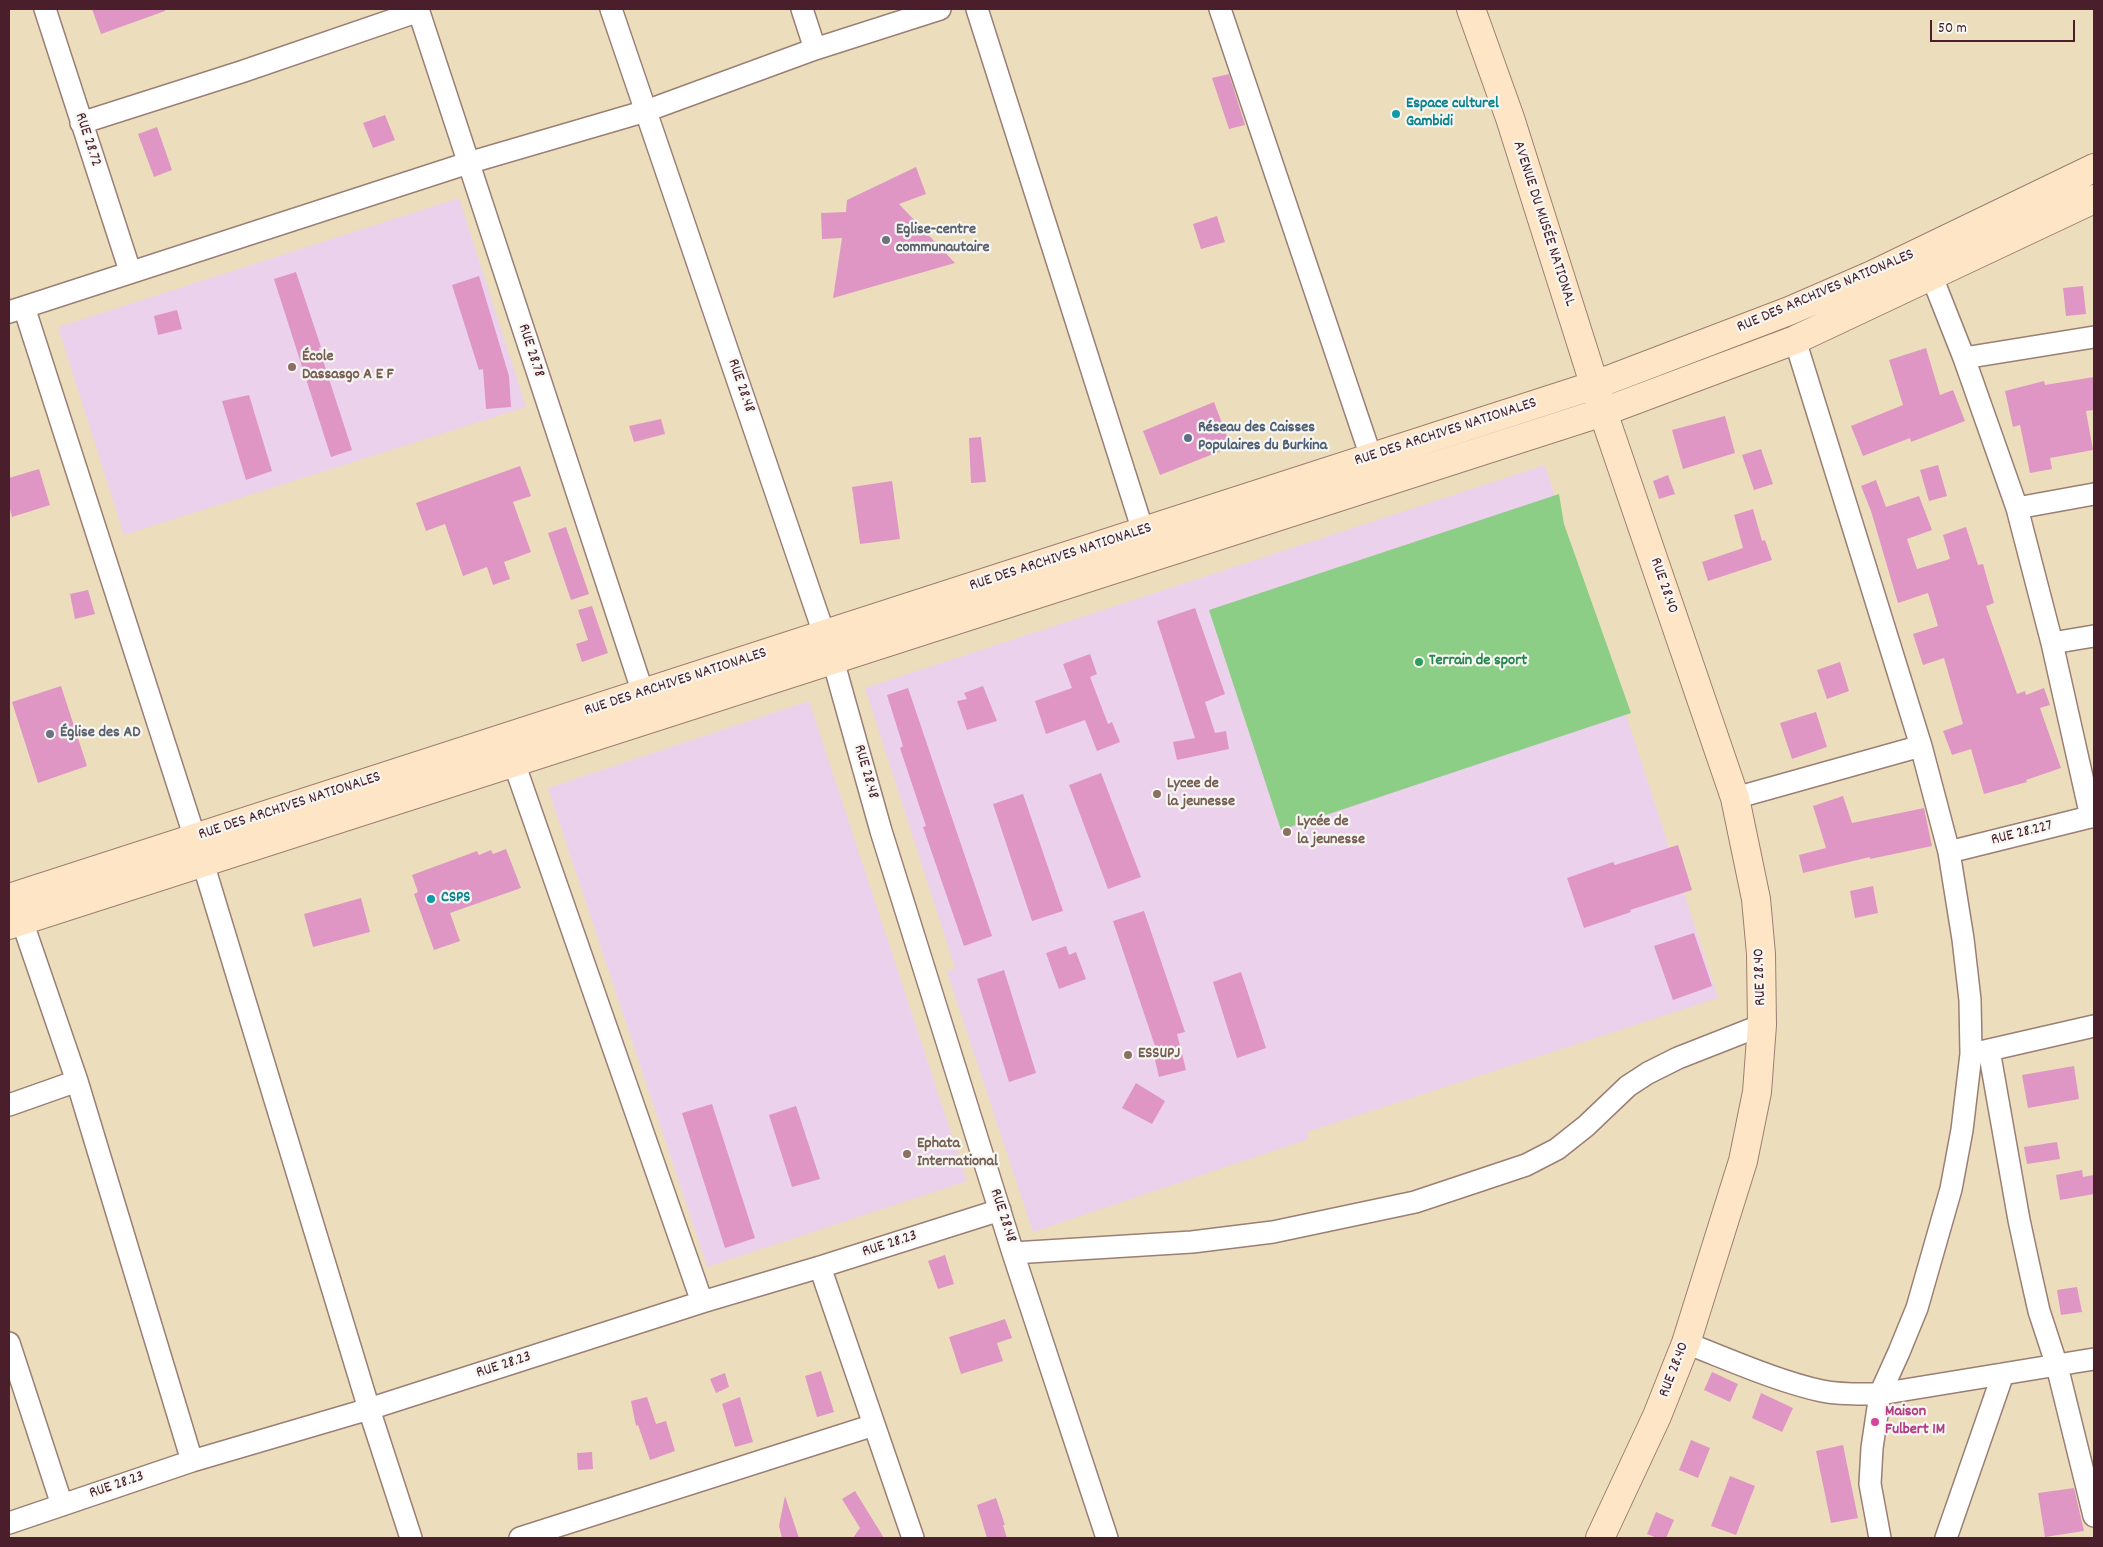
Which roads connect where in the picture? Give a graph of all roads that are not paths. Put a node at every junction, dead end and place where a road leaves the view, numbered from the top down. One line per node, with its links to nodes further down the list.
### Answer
1 (45, 9): 11 (street, RUE 28.72)
2 (610, 9): 10 (street, RUE 28.48)
3 (802, 9): 9 (street)
4 (940, 9): 9 (street)
5 (978, 9): 26 (street)
6 (1220, 9): 23 (street)
7 (1471, 9): 21 (street, AVENUE DU MUSÉE NATIONAL)
8 (419, 10): 11 (street); 12 (street, RUE 28.78)
9 (815, 49): 10 (street)
10 (646, 111): 12 (street); 27 (street, RUE 28.48)
11 (81, 122): 15 (street, RUE 28.72)
12 (468, 163): 15 (street); 31 (street, RUE 28.78)
13 (2094, 168): 21 (street, RUE DES ARCHIVES NATIONALES)
14 (2094, 199): 16 (street, RUE DES ARCHIVES NATIONALES)
15 (130, 271): 17 (street)
16 (1932, 277): 19 (street, RUE DES ARCHIVES NATIONALES); 20 (street)
17 (16, 309): 36 (street)
18 (2094, 337): 20 (street)
19 (1794, 340): 22 (street, RUE DES ARCHIVES NATIONALES); 32 (street)
20 (1964, 358): 25 (street)
21 (1594, 385): 22 (street, AVENUE DU MUSÉE NATIONAL); 23 (street, RUE DES ARCHIVES NATIONALES)
22 (1603, 412): 30 (street, RUE DES ARCHIVES NATIONALES); 34 (street, RUE 28.40)
23 (1371, 457): 26 (street, RUE DES ARCHIVES NATIONALES)
24 (2094, 494): 25 (street)
25 (2017, 508): 29 (street)
26 (1142, 531): 27 (street, RUE DES ARCHIVES NATIONALES)
27 (824, 634): 30 (street, RUE 28.48); 31 (street, RUE DES ARCHIVES NATIONALES)
28 (2094, 636): 29 (street)
29 (2052, 643): 35 (street)
30 (833, 660): 33 (street, RUE DES ARCHIVES NATIONALES); 44 (street, RUE 28.48)
31 (643, 693): 36 (street, RUE DES ARCHIVES NATIONALES)
32 (1921, 746): 34 (street); 37 (street)
33 (514, 763): 36 (street, RUE DES ARCHIVES NATIONALES); 47 (street)
34 (1735, 798): 39 (street, RUE 28.40)
35 (2092, 817): 37 (street, RUE 28.227)
36 (199, 850): 38 (street, RUE DES ARCHIVES NATIONALES); 54 (street)
37 (1949, 852): 41 (street)
38 (13, 915): 42 (street)
39 (1762, 1026): 45 (street); 49 (street, RUE 28.40)
40 (2094, 1026): 41 (street)
41 (1980, 1052): 51 (street); 53 (street)
42 (77, 1081): 43 (street); 56 (street)
43 (9, 1105)
44 (1000, 1210): 45 (street, RUE 28.48); 46 (street, RUE 28.23)
45 (1013, 1252): 63 (street, RUE 28.48)
46 (820, 1267): 47 (street, RUE 28.23); 55 (street)
47 (702, 1302): 54 (street, RUE 28.23)
48 (9, 1343): 57 (street)
49 (1686, 1343): 53 (street); 64 (street, RUE 28.40)
50 (2094, 1359): 51 (street)
51 (2057, 1366): 52 (street); 58 (street)
52 (2003, 1374): 53 (street); 66 (street)
53 (1880, 1394): 65 (street)
54 (369, 1409): 56 (street, RUE 28.23); 60 (street)
55 (874, 1425): 61 (street); 62 (street)
56 (192, 1460): 57 (street, RUE 28.23)
57 (62, 1504): 59 (street, RUE 28.23)
58 (2094, 1516)
59 (9, 1523)
60 (411, 1538)
61 (520, 1538)
62 (913, 1538)
63 (1107, 1538)
64 (1600, 1538)
65 (1880, 1538)
66 (1946, 1538)

